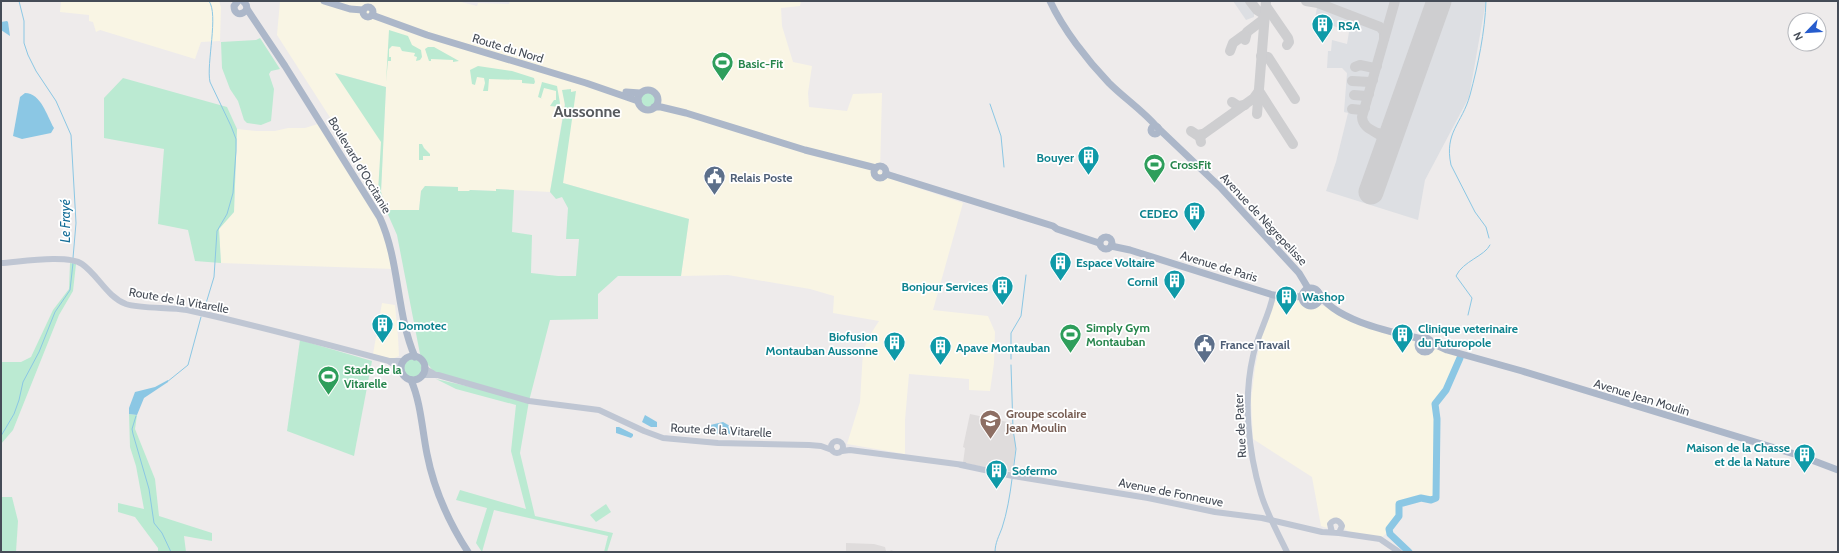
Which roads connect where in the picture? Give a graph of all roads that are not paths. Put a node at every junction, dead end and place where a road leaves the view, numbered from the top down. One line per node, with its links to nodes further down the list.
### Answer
1 (243, 1): 5 (main road)
2 (324, 1): 6 (main road)
3 (1051, 1): 15 (main road, Avenue de Nègrepelisse)
4 (235, 2): 5 (main road, Boulevard d'Occitanie)
5 (245, 11): 21 (main road, Boulevard d'Occitanie)
6 (373, 14): 7 (main road, Route du Nord); 9 (main road, Route du Nord)
7 (640, 93): 8 (main road); 9 (main road)
8 (658, 99): 10 (main road); 11 (main road)
9 (638, 101): 10 (main road)
10 (654, 107): 11 (main road)
11 (686, 113): 12 (main road)
12 (1100, 241): 13 (main road); 13 (main road)
13 (1112, 244): 17 (main road, Avenue de Paris)
14 (1, 263): 25 (street, Route de la Vitarelle)
15 (1308, 288): 16 (main road); 18 (main road)
16 (1318, 292): 19 (main road); 20 (main road)
17 (1272, 295): 18 (main road, Avenue de Paris); 36 (street, Rue de Pater)
18 (1302, 298): 19 (main road)
19 (1315, 305): 20 (main road)
20 (1334, 310): 22 (main road)
21 (408, 340): 24 (main road, Boulevard d'Occitanie); 25 (main road, Boulevard d'Occitanie)
22 (1420, 342): 23 (main road); 23 (main road)
23 (1431, 345): 33 (main road, Avenue Jean Moulin)
24 (415, 357): 25 (main road); 26 (main road)
25 (404, 363): 27 (main road)
26 (422, 373): 27 (main road); 28 (main road); 30 (street, Route de la Vitarelle)
27 (411, 380): 28 (main road)
28 (418, 401): 43 (main road)
29 (832, 443): 30 (street, Route de la Vitarelle); 31 (street); 32 (street)
30 (821, 446): 32 (street, Route de la Vitarelle)
31 (843, 449): 32 (street, Route de la Vitarelle); 36 (street, Avenue de Fonneuve)
32 (832, 450)
33 (1829, 466): 34 (main road); 35 (main road)
34 (1838, 466)
35 (1838, 470)
36 (1271, 520): 39 (street, Avenue de Fonneuve); 44 (street, Rue de Pater)
37 (1330, 524): 38 (street, Avenue de Fonneuve); 39 (street); 40 (street)
38 (1342, 526): 41 (street); 42 (street, Avenue de Fonneuve)
39 (1318, 531): 40 (street, Avenue de Fonneuve)
40 (1332, 532): 41 (street, Avenue de Fonneuve)
41 (1339, 533): 42 (street, Avenue de Fonneuve)
42 (1356, 536): 45 (street, Avenue de Fonneuve)
43 (468, 552)
44 (1287, 552)
45 (1399, 552)

